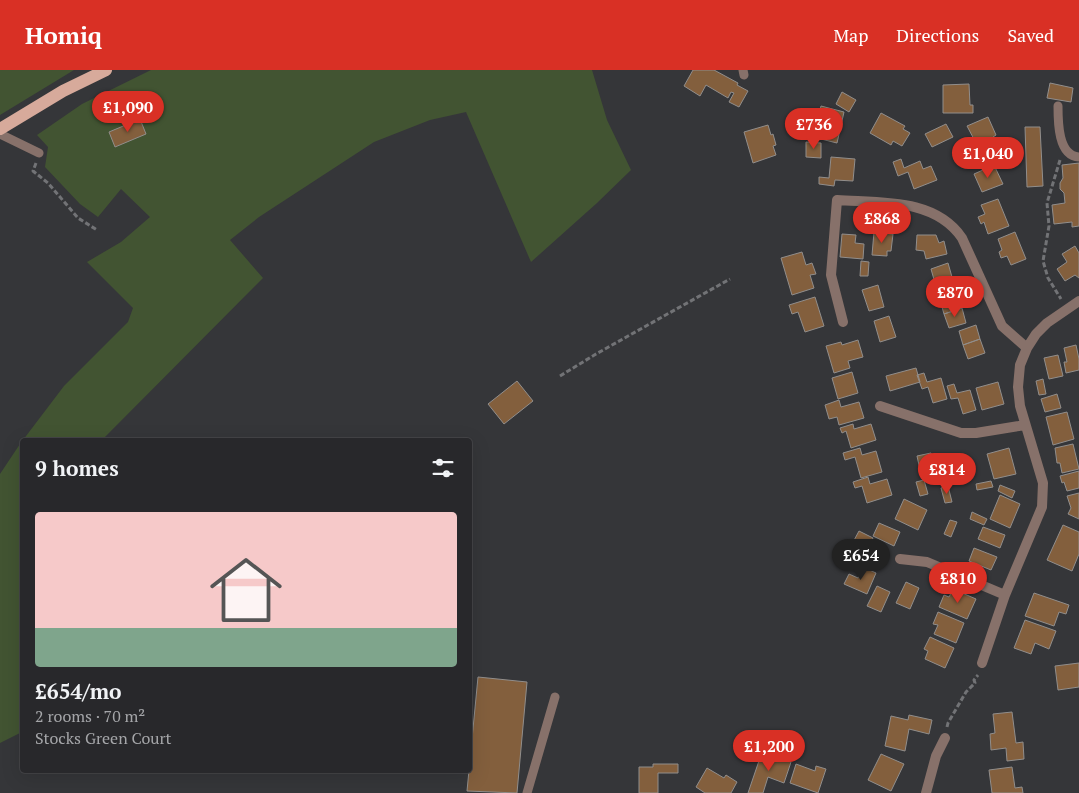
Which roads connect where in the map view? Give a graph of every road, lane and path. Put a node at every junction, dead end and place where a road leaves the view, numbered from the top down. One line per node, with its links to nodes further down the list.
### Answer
1 (106, 70): 3 (main road)
2 (1058, 106): 6 (lane)
3 (0, 129)
4 (0, 134): 5 (lane)
5 (39, 153): 8 (path)
6 (1069, 154): 7 (lane); 11 (path)
7 (1079, 157)
8 (97, 230)
9 (730, 280): 14 (path)
10 (1079, 301): 11 (street)
11 (1068, 309): 13 (street)
12 (843, 322): 13 (street)
13 (1027, 348): 16 (street)
14 (560, 376)
15 (880, 406): 16 (street)
16 (1025, 425): 18 (street)
17 (900, 559): 18 (street)
18 (1005, 595): 19 (street)
19 (982, 663): 21 (path)
20 (555, 697): 22 (lane)
21 (945, 738): 23 (street)
22 (526, 793)
23 (926, 793)

